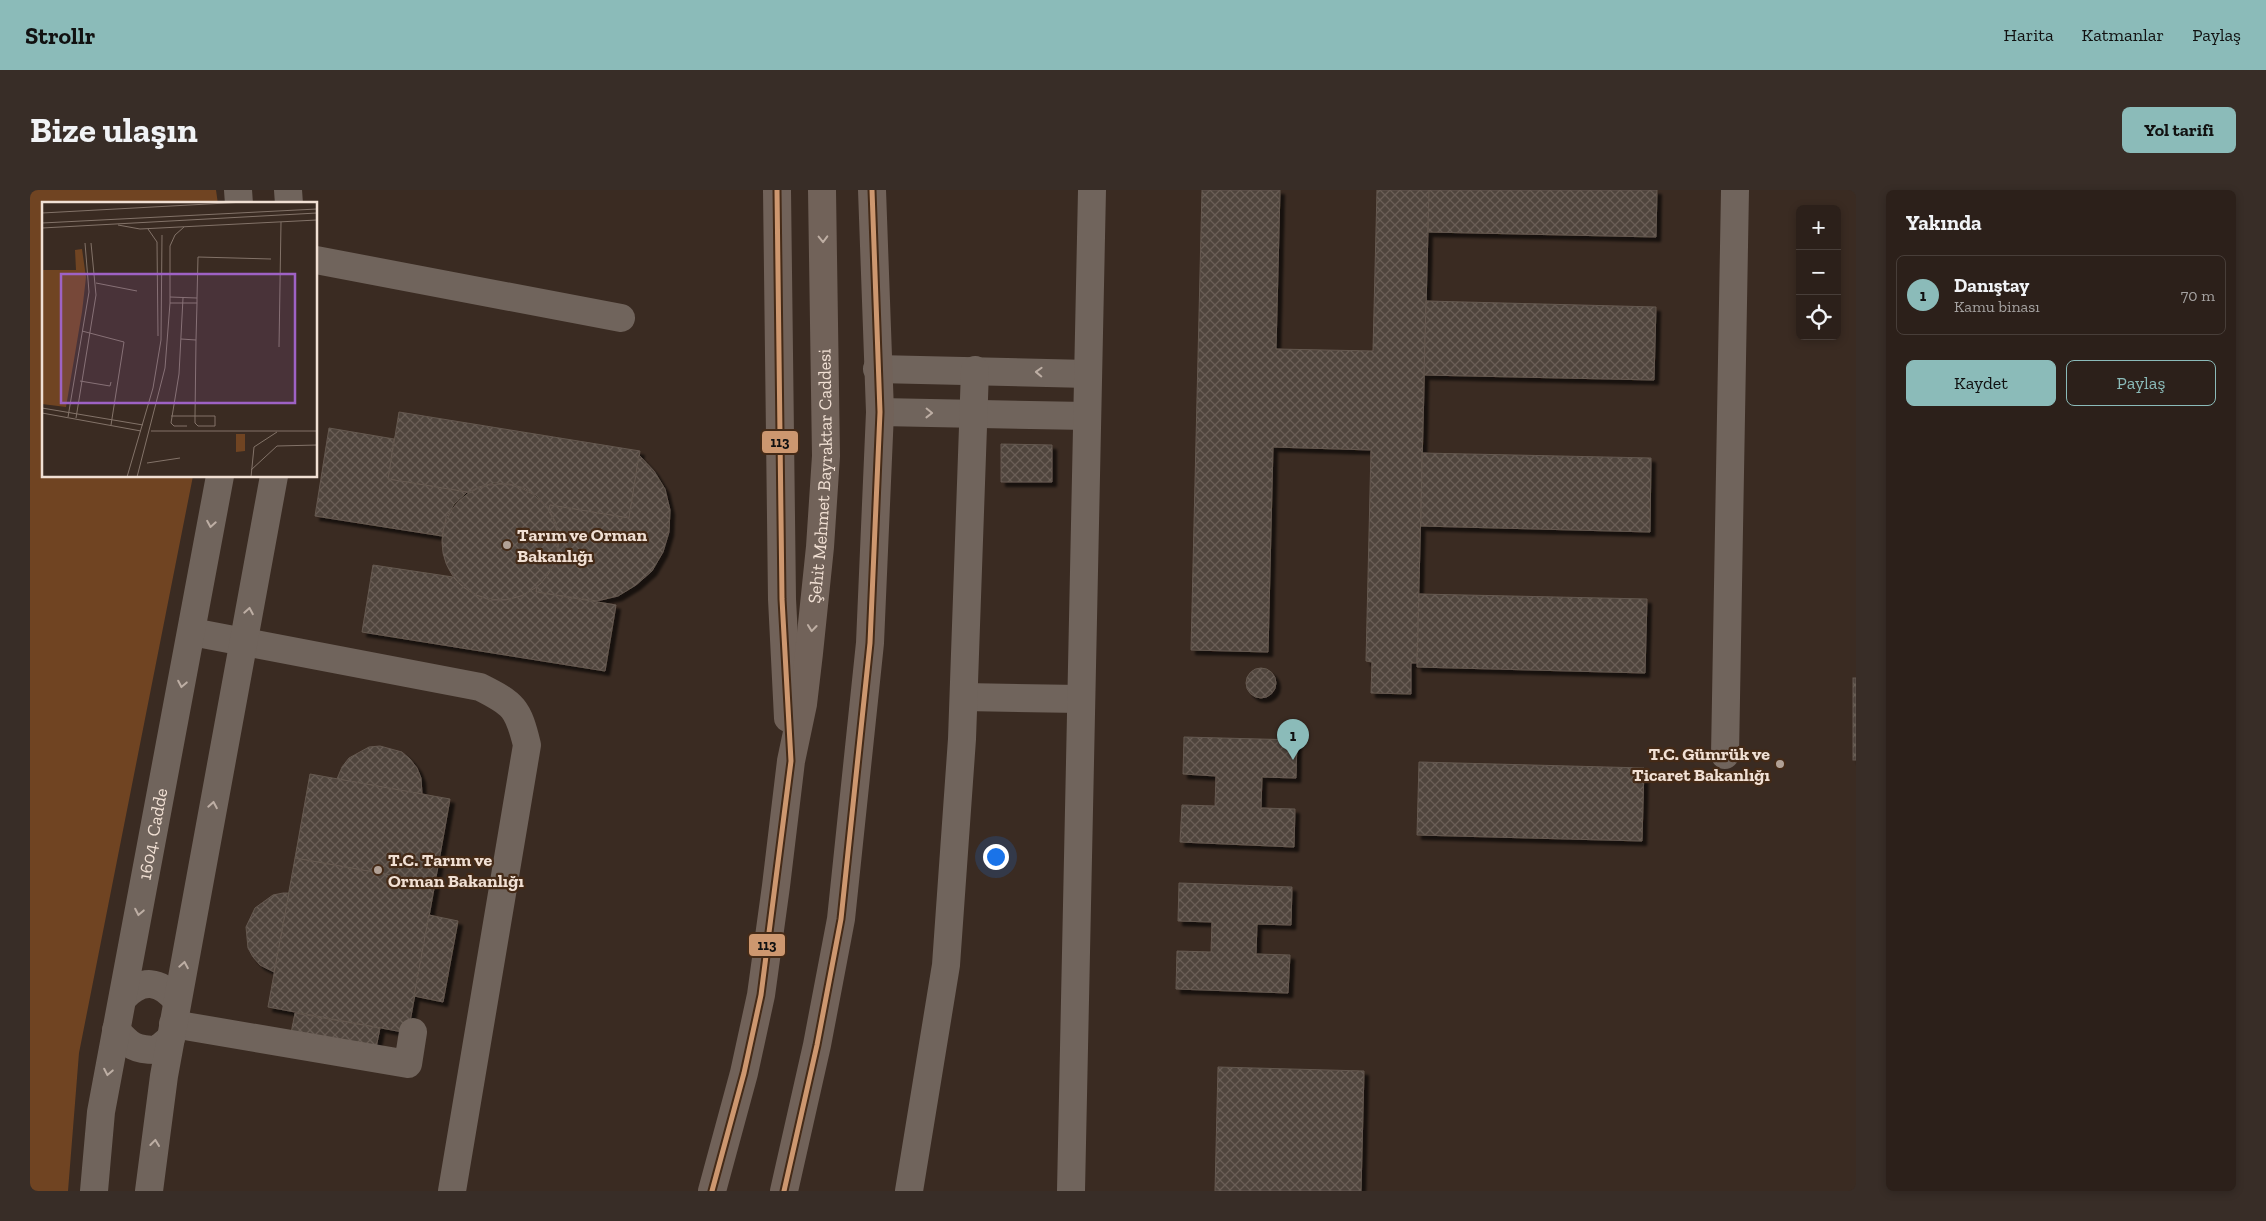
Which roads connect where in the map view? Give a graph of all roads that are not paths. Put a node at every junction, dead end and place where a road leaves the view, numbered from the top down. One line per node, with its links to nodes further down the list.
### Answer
1 (777, 190): 21 (main road, Şehit Mehmet Bayraktar Caddesi)
2 (822, 190): 21 (main road, Şehit Mehmet Bayraktar Caddesi, one-way to 21)
3 (872, 190): 8 (main road)
4 (1092, 190): 10 (street)
5 (1735, 190): 20 (street)
6 (318, 260): 7 (street)
7 (621, 318)
8 (877, 369): 9 (street); 11 (main road)
9 (975, 370): 10 (street, one-way to 9); 12 (street)
10 (1088, 374): 13 (street)
11 (880, 412): 12 (street, one-way to 12); 30 (main road)
12 (974, 414): 13 (street); 18 (street)
13 (1087, 416): 19 (street)
14 (220, 478): 16 (street, 1604. Cadde, one-way to 16)
15 (274, 478): 17 (street, one-way to 15)
16 (192, 632): 17 (street); 22 (street, 1604. Cadde, one-way to 22)
17 (244, 641): 23 (street, one-way to 17); 28 (street)
18 (964, 696): 19 (street); 31 (street)
19 (1081, 699): 32 (street)
20 (1725, 755)
21 (791, 761): 29 (main road, Şehit Mehmet Bayraktar Caddesi)
22 (122, 998): 23 (street); 24 (street, 1604. Cadde)
23 (174, 1021): 24 (street); 25 (street); 27 (street, one-way to 23)
24 (116, 1030): 26 (street, 1604. Cadde, one-way to 26)
25 (413, 1032)
26 (94, 1191)
27 (149, 1191)
28 (452, 1191)
29 (712, 1191)
30 (784, 1191)
31 (909, 1191)
32 (1071, 1191)

